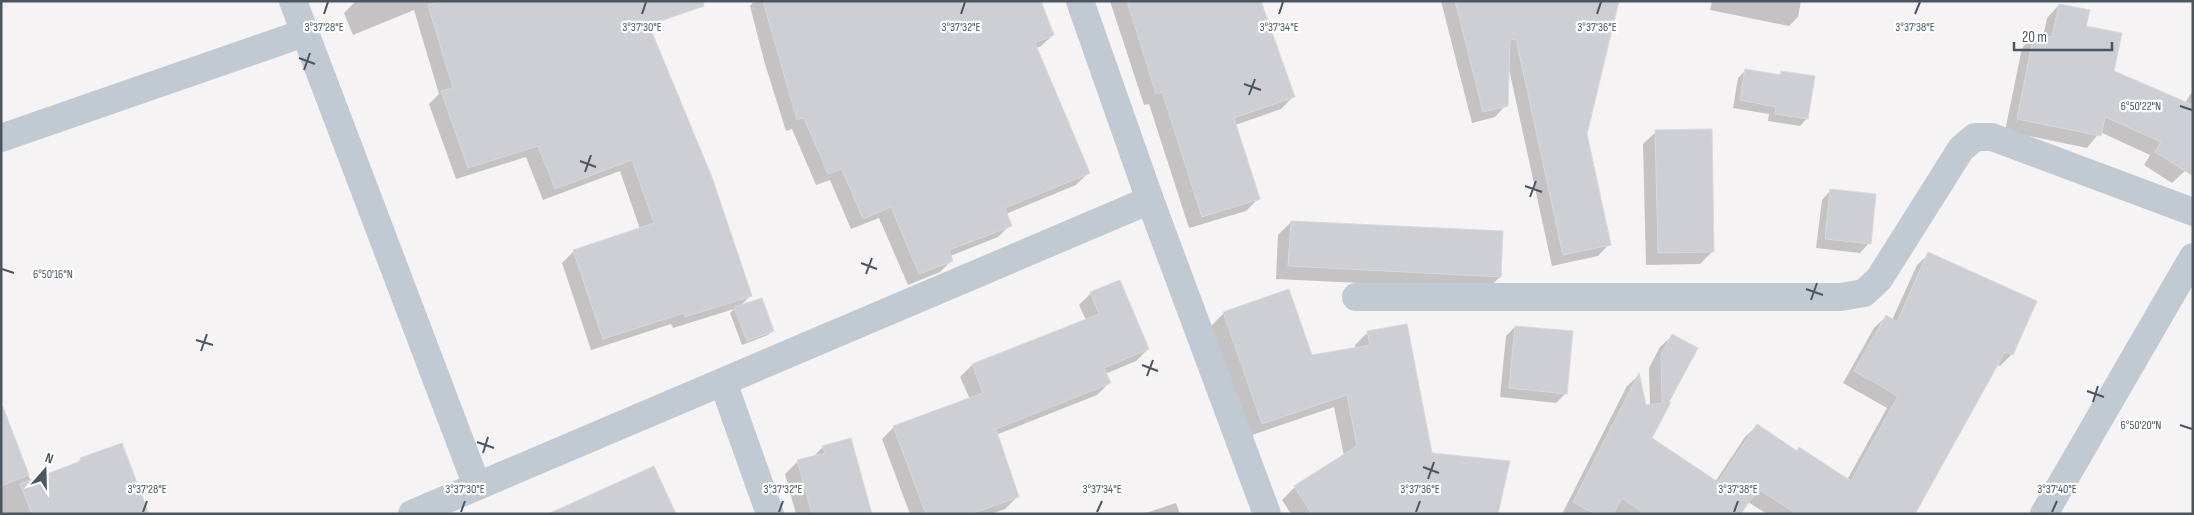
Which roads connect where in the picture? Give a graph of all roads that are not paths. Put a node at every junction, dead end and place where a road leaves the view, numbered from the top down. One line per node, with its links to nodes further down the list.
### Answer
1 (293, 1): 3 (street)
2 (1080, 1): 5 (street)
3 (304, 33): 4 (street); 10 (street)
4 (1, 138)
5 (1150, 200): 9 (street); 13 (street)
6 (2193, 212): 8 (street)
7 (2193, 258): 14 (street)
8 (1356, 297)
9 (723, 382): 10 (street); 12 (street)
10 (477, 486): 11 (street)
11 (412, 514)
12 (770, 514)
13 (1267, 514)
14 (2044, 514)

